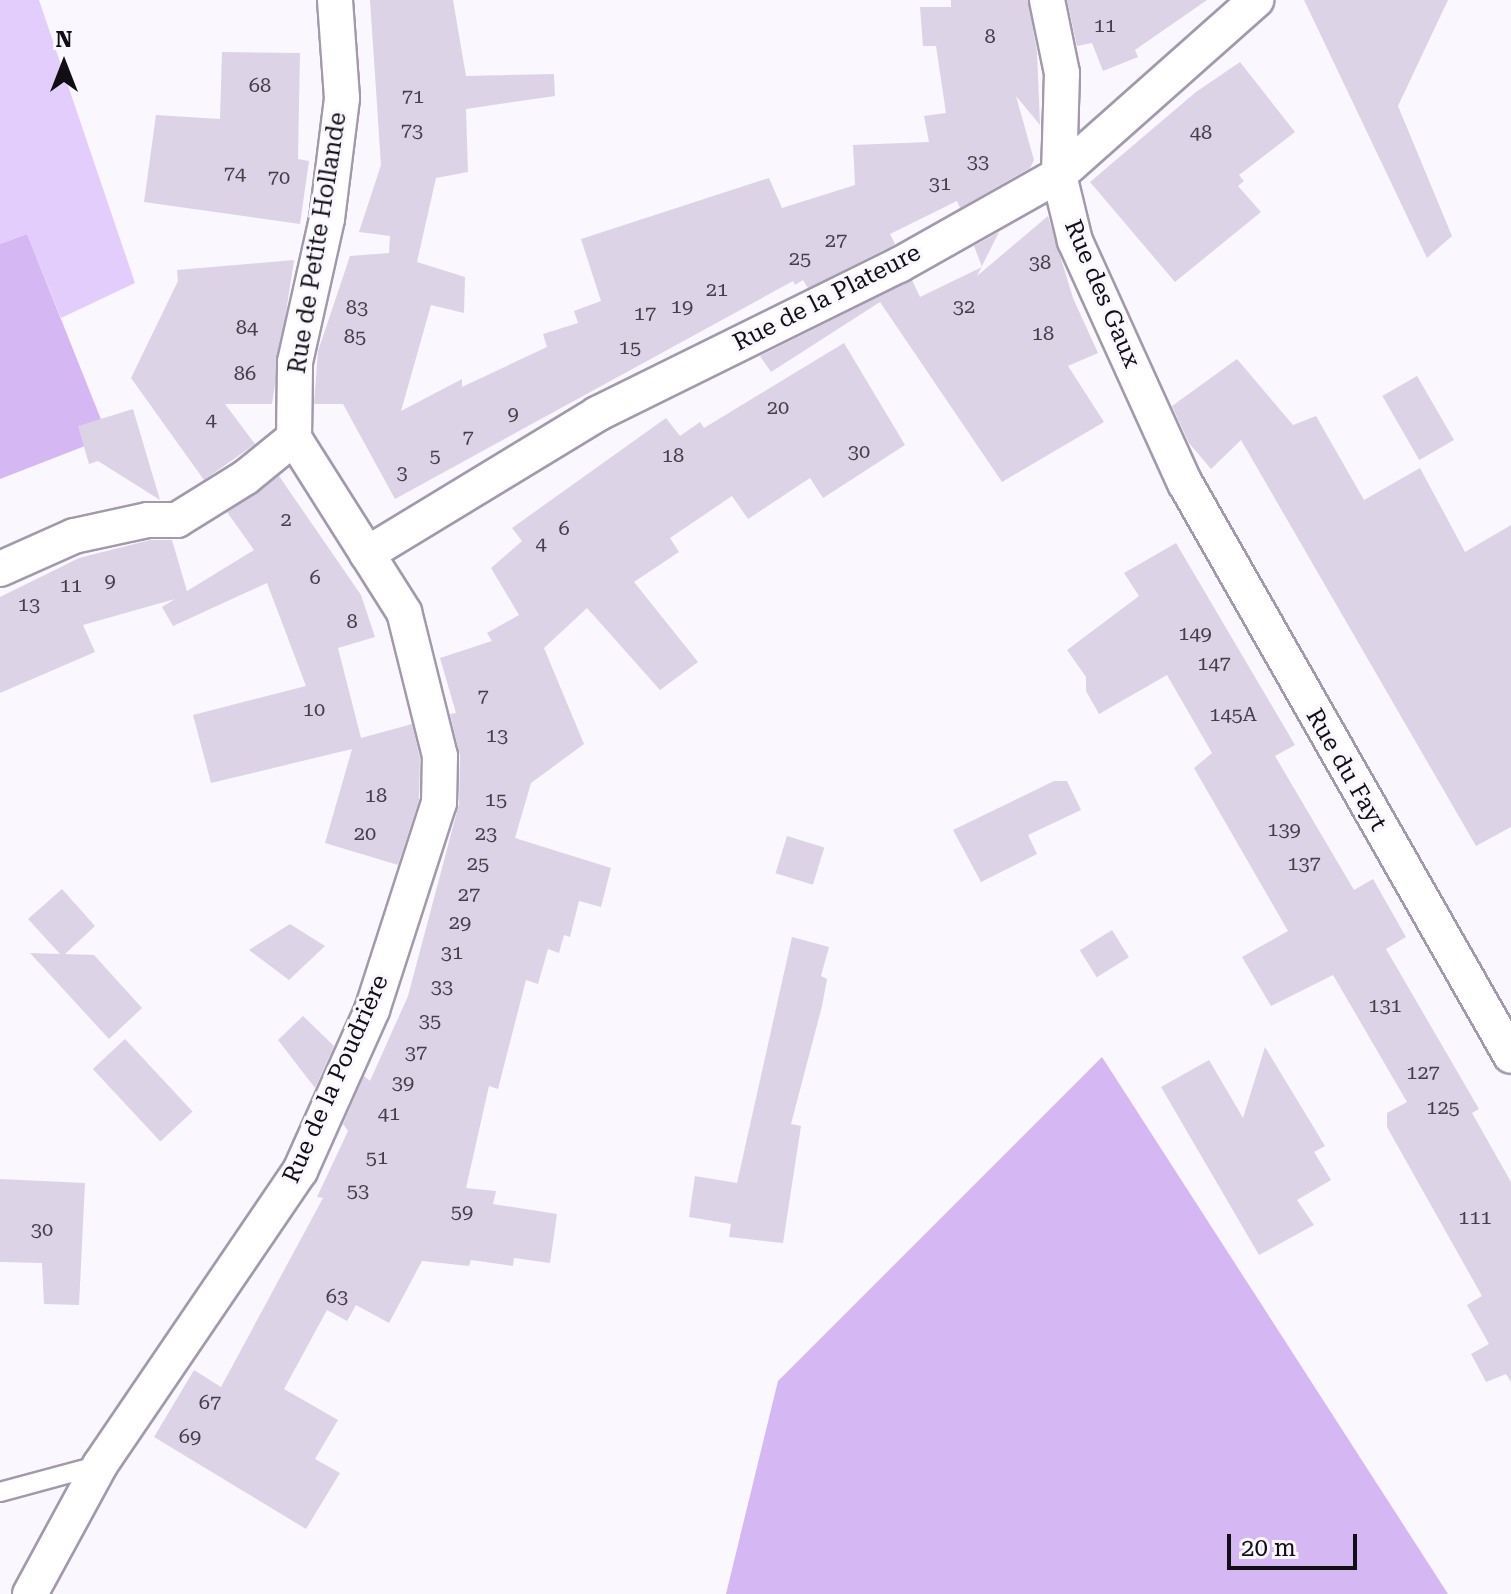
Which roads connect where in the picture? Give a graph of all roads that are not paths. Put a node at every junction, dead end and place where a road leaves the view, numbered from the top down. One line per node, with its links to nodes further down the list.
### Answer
1 (335, 0): 5 (street, Rue de Petite Hollande)
2 (1047, 0): 4 (street, Rue des Gaux)
3 (1256, 0): 4 (street, Rue de la Plateure)
4 (1059, 175): 6 (street, Rue des Gaux); 7 (street, Rue de la Plateure)
5 (294, 438): 7 (street, Rue de la Poudrière); 8 (street)
6 (1185, 483): 9 (street, Rue du Fayt)
7 (367, 554): 10 (street, Rue de la Poudrière)
8 (0, 569)
9 (1511, 1056)
10 (100, 1465): 11 (lane); 12 (street, Rue de la Poudrière)
11 (0, 1492)
12 (30, 1594)

